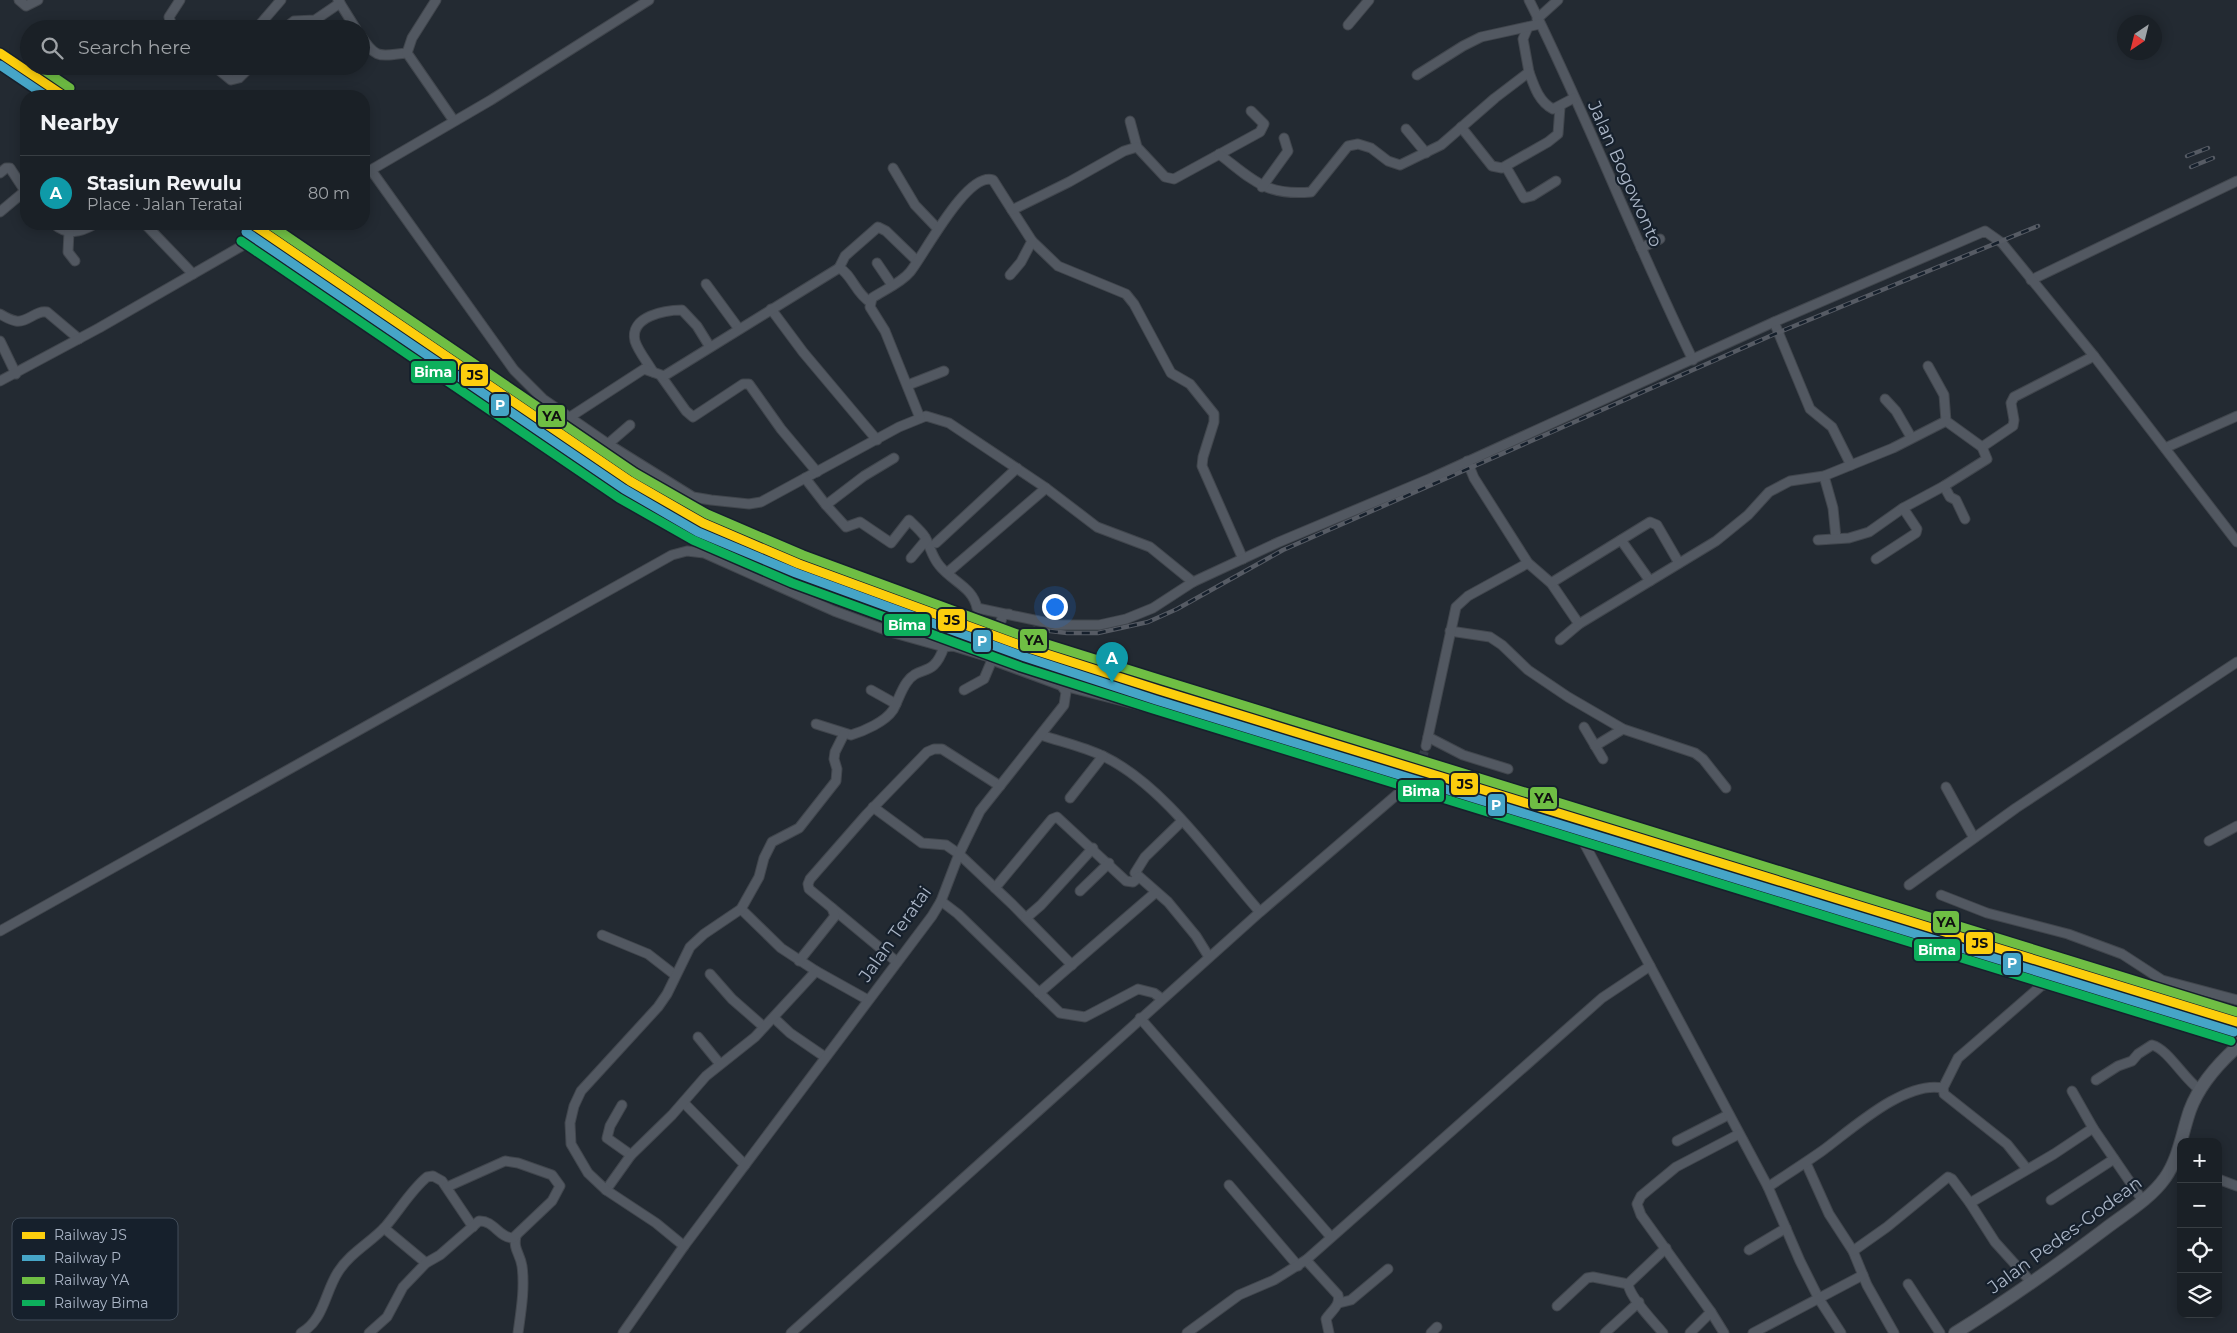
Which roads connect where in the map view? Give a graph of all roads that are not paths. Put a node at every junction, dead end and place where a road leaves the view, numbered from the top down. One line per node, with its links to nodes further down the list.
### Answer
1 (19, 0): 2 (street)
2 (38, 0)
3 (180, 0): 12 (street)
4 (273, 0): 5 (street)
5 (281, 0): 13 (street)
6 (436, 0): 20 (street)
7 (649, 0): 28 (street)
8 (1369, 0): 17 (street)
9 (1528, 0): 16 (street, Jalan Bogowonto)
10 (1558, 0): 16 (street)
11 (339, 2): 14 (street); 15 (street)
12 (170, 20)
13 (264, 20)
14 (315, 20)
15 (350, 20)
16 (1538, 22): 18 (street); 25 (street, Jalan Bogowonto)
17 (1348, 24)
18 (1528, 27): 21 (street); 24 (street)
19 (370, 50): 20 (street)
20 (407, 53): 28 (street)
21 (1529, 72): 26 (street); 30 (street)
22 (226, 75): 23 (street)
23 (242, 75)
24 (1417, 75)
25 (1574, 98): 26 (street); 56 (street, Jalan Bogowonto)
26 (1560, 107): 36 (street)
27 (1251, 111): 35 (street)
28 (454, 121): 38 (street)
29 (1130, 121): 33 (street)
30 (1461, 127): 34 (street); 36 (street)
31 (1406, 129): 34 (street)
32 (1284, 138): 44 (street)
33 (1137, 148): 35 (street); 46 (street)
34 (1426, 153): 44 (street)
35 (1219, 154): 44 (street)
36 (1506, 167): 42 (street)
37 (893, 168): 48 (street)
38 (370, 170)
39 (0, 174): 43 (street)
40 (370, 176): 84 (street)
41 (2237, 181): 63 (street)
42 (1556, 182)
43 (20, 183)
44 (1262, 187)
45 (20, 195): 47 (street)
46 (1012, 210): 48 (street); 55 (street)
47 (0, 212)
48 (938, 228): 58 (street)
49 (62, 230): 53 (street)
50 (80, 230): 53 (street)
51 (151, 230): 61 (street)
52 (270, 230): 61 (street)
53 (69, 232): 57 (street)
54 (1660, 238): 56 (street)
55 (1032, 241): 62 (street); 112 (street)
56 (1641, 248): 75 (street, Jalan Bogowonto)
57 (75, 261)
58 (917, 261): 60 (street); 65 (street)
59 (877, 263): 65 (street)
60 (839, 268): 66 (street); 67 (street)
61 (193, 274): 71 (street)
62 (1010, 275)
63 (2034, 278): 69 (street); 74 (street)
64 (706, 284): 70 (street)
65 (892, 285): 66 (street)
66 (870, 302): 81 (street)
67 (771, 310): 70 (street); 89 (street)
68 (0, 314): 71 (street)
69 (1774, 322): 75 (street); 95 (street)
70 (739, 329): 73 (street)
71 (79, 339): 78 (street)
72 (0, 341): 78 (street)
73 (710, 347): 79 (street); 79 (street)
74 (2094, 356): 91 (street); 92 (street)
75 (1693, 360): 94 (street)
76 (1928, 366): 86 (street)
77 (944, 371): 81 (street)
78 (16, 374): 80 (street)
79 (657, 374): 84 (street); 97 (street)
80 (0, 381)
81 (908, 385): 85 (street)
82 (1885, 399): 88 (street)
83 (2237, 416): 92 (street)
84 (570, 417): 90 (street)
85 (920, 418): 89 (street); 96 (street)
86 (1946, 421): 88 (street); 91 (street)
87 (630, 425): 90 (street)
88 (1911, 437): 95 (street)
89 (877, 440): 97 (street)
90 (608, 444): 99 (street)
91 (1982, 447): 100 (street)
92 (2165, 448): 109 (street)
93 (894, 458): 102 (street)
94 (1467, 462): 112 (street); 114 (street)
95 (1850, 465): 98 (street)
96 (1017, 468): 101 (street); 110 (street)
97 (818, 472): 99 (street)
98 (1824, 476): 105 (street); 115 (street)
99 (805, 478): 102 (street)
100 (1944, 486): 103 (street); 104 (street)
101 (1046, 488): 116 (street); 117 (street)
102 (826, 505): 106 (street)
103 (1903, 508): 105 (street); 113 (street)
104 (1965, 519)
105 (1836, 538): 108 (street)
106 (926, 540): 111 (street); 117 (street)
107 (1621, 540): 115 (street); 118 (street); 120 (street)
108 (1818, 540)
109 (2237, 542)
110 (936, 543)
111 (910, 558)
112 (1243, 559): 119 (street)
113 (1876, 559)
114 (1528, 563): 120 (street); 124 (street)
115 (1679, 563): 118 (street)
116 (1179, 571): 119 (street); 121 (street)
117 (946, 573): 122 (street)
118 (1650, 581): 123 (street)
119 (1193, 582): 121 (street)
120 (1551, 583): 123 (street)
121 (1180, 590): 122 (street)
122 (1009, 614): 128 (street)
123 (1579, 624): 126 (street)
124 (1450, 631): 136 (street); 142 (street)
125 (956, 636): 127 (street)
126 (1560, 640)
127 (948, 646): 128 (street); 133 (street); 167 (street)
128 (990, 659): 130 (street); 132 (street)
129 (2237, 662): 151 (street)
130 (1060, 685): 138 (street, Jalan Teratai); 143 (street)
131 (871, 690): 133 (street)
132 (964, 690)
133 (896, 704): 137 (street)
134 (816, 724): 137 (street)
135 (1584, 727): 139 (street)
136 (1623, 729): 139 (street); 146 (street)
137 (844, 734): 164 (street)
138 (1042, 736): 140 (street); 144 (street, Jalan Teratai)
139 (1595, 746): 141 (street)
140 (1103, 756): 147 (street); 149 (street)
141 (1603, 759)
142 (1508, 769)
143 (1408, 784): 165 (street); 173 (street)
144 (1000, 786): 148 (street); 154 (street, Jalan Teratai)
145 (1946, 787): 151 (street)
146 (1726, 788)
147 (1070, 798)
148 (874, 807): 154 (street); 163 (street)
149 (1182, 821): 156 (street); 165 (street)
150 (2237, 826): 152 (street)
151 (1974, 838): 157 (street)
152 (2209, 841)
153 (1093, 848): 155 (street); 158 (street); 166 (street)
154 (959, 854): 158 (street); 162 (street, Jalan Teratai)
155 (1109, 864): 156 (street); 159 (street)
156 (1139, 877): 160 (street)
157 (1909, 885)
158 (995, 888): 166 (street)
159 (1080, 891)
160 (1156, 892): 169 (street); 172 (street)
161 (1941, 895): 180 (street)
162 (942, 901): 171 (street, Jalan Teratai); 177 (street)
163 (832, 908): 170 (street); 171 (street)
164 (741, 909): 170 (street); 176 (street)
165 (1260, 912): 169 (street)
166 (1026, 918): 172 (street)
167 (0, 931)
168 (602, 935): 176 (street)
169 (1209, 957): 178 (street)
170 (799, 961): 174 (street)
171 (897, 962): 179 (street, Jalan Teratai)
172 (1072, 965): 177 (street)
173 (1650, 966): 195 (street); 219 (street)
174 (816, 971): 179 (street); 181 (street)
175 (710, 974): 183 (street)
176 (675, 975): 211 (street)
177 (1039, 993): 178 (street)
178 (1162, 999): 182 (street)
179 (868, 1000): 187 (street, Jalan Teratai)
180 (2237, 1000)
181 (774, 1018): 183 (street); 187 (street)
182 (1140, 1018): 219 (street); 241 (street)
183 (764, 1027): 188 (street)
184 (2237, 1035): 190 (street)
185 (698, 1037): 188 (street)
186 (2237, 1047): 191 (street, Jalan Pedes-Godean)
187 (825, 1057): 204 (street, Jalan Teratai)
188 (720, 1064): 193 (street)
189 (2096, 1080): 191 (street)
190 (1943, 1088): 203 (street); 205 (street)
191 (2200, 1090): 198 (street, Jalan Pedes-Godean)
192 (2072, 1091): 196 (street)
193 (684, 1103): 200 (street); 204 (street)
194 (622, 1105): 200 (street)
195 (1728, 1115): 197 (street); 199 (street)
196 (2093, 1128): 201 (street); 205 (street)
197 (1739, 1134): 210 (street); 221 (street)
198 (2184, 1138)
199 (1677, 1141)
200 (631, 1155): 211 (street)
201 (2114, 1159): 212 (street); 213 (street)
202 (2177, 1162): 213 (street, Jalan Pedes-Godean)
203 (1806, 1163): 210 (street); 223 (street)
204 (745, 1165): 220 (street, Jalan Teratai)
205 (2027, 1169): 214 (street)
206 (2222, 1180): 208 (street)
207 (1229, 1185): 226 (street)
208 (2237, 1186)
209 (447, 1187): 215 (street); 216 (street); 218 (street)
210 (1768, 1188): 217 (street)
211 (606, 1190): 220 (street)
212 (2051, 1200)
213 (2143, 1201): 229 (street, Jalan Pedes-Godean)
214 (1970, 1203): 223 (street); 229 (street)
215 (473, 1227): 218 (street); 225 (street)
216 (384, 1228): 225 (street); 237 (street)
217 (1786, 1228): 222 (street); 232 (street)
218 (516, 1236): 239 (street)
219 (1331, 1237): 224 (street)
220 (684, 1246): 240 (street, Jalan Teratai)
221 (1666, 1248): 230 (street); 236 (street)
222 (1749, 1250)
223 (1853, 1251): 228 (street)
224 (1306, 1260): 226 (street); 233 (street)
225 (426, 1264): 238 (street)
226 (1298, 1266): 242 (street)
227 (1388, 1269): 233 (street)
228 (1863, 1275): 232 (street); 250 (street)
229 (2032, 1283): 252 (street, Jalan Pedes-Godean)
230 (1628, 1284): 234 (street); 235 (street)
231 (1908, 1284): 251 (street)
232 (1819, 1299): 248 (street); 249 (street)
233 (1339, 1302): 243 (street)
234 (1639, 1302): 244 (street); 245 (street)
235 (1557, 1306)
236 (1711, 1312): 246 (street); 247 (street)
237 (301, 1333)
238 (369, 1333)
239 (518, 1333)
240 (624, 1333)
241 (791, 1333)
242 (1187, 1333)
243 (1330, 1333)
244 (1605, 1333)
245 (1663, 1333)
246 (1690, 1333)
247 (1724, 1333)
248 (1753, 1333)
249 (1841, 1333)
250 (1894, 1333)
251 (1940, 1333)
252 (1955, 1333)

